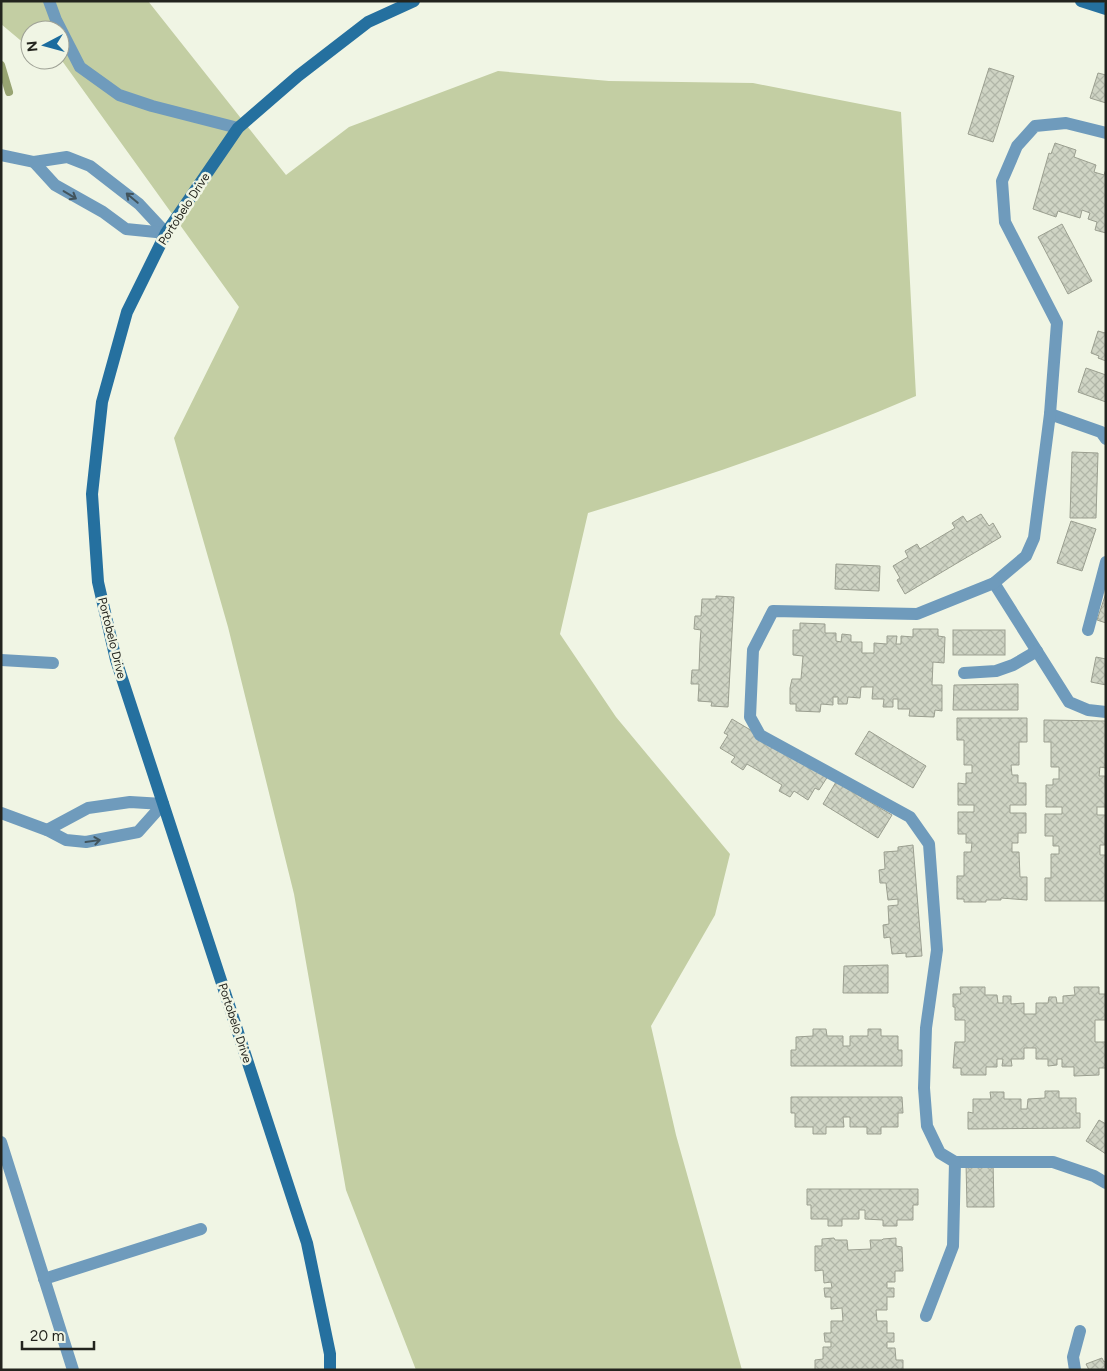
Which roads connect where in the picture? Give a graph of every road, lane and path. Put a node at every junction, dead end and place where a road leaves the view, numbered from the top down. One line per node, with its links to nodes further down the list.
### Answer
1 (49, 1): 5 (street)
2 (1081, 1): 4 (street)
3 (408, 3): 5 (street, Portobelo Drive)
4 (1106, 9)
5 (238, 128): 9 (street, Portobelo Drive)
6 (1106, 133): 10 (street)
7 (1, 154): 8 (street)
8 (34, 162): 9 (street, one-way to 9); 9 (street, one-way to 8)
9 (166, 233): 20 (street, Portobelo Drive)
10 (1050, 414): 11 (street); 13 (street)
11 (1106, 439)
12 (1106, 562): 14 (street)
13 (994, 583): 15 (street); 24 (street)
14 (1088, 630)
15 (1037, 652): 18 (street); 19 (street)
16 (1, 660): 17 (street)
17 (53, 663)
18 (964, 674)
19 (1106, 712)
20 (163, 804): 22 (street); 22 (street, one-way to 20); 31 (street, Portobelo Drive)
21 (1, 813): 22 (street)
22 (47, 830)
23 (1, 1142): 27 (street)
24 (955, 1162): 25 (street); 28 (street)
25 (1106, 1183)
26 (201, 1229): 27 (street)
27 (44, 1279): 30 (street)
28 (926, 1316)
29 (1080, 1331): 32 (street)
30 (73, 1370)
31 (330, 1370)
32 (1075, 1370)

